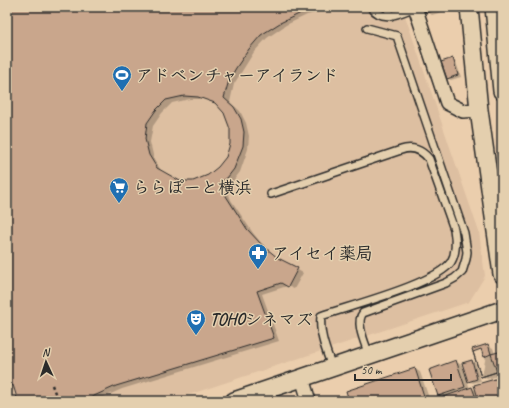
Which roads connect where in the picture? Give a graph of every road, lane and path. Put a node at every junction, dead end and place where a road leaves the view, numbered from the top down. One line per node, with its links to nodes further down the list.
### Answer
1 (371, 7): 6 (lane)
2 (387, 7): 6 (lane)
3 (415, 7): 6 (lane); 9 (street)
4 (469, 7): 9 (street)
5 (494, 7): 8 (street)
6 (391, 16)
7 (367, 28): 13 (lane)
8 (502, 90)
9 (479, 110): 11 (street)
10 (271, 194): 14 (lane)
11 (502, 274)
12 (502, 310): 13 (street)
13 (369, 355): 14 (street)
14 (332, 368): 15 (street)
15 (302, 378): 18 (street); 19 (street)
16 (52, 385): 17 (path)
17 (53, 401)
18 (234, 401)
19 (309, 401)

